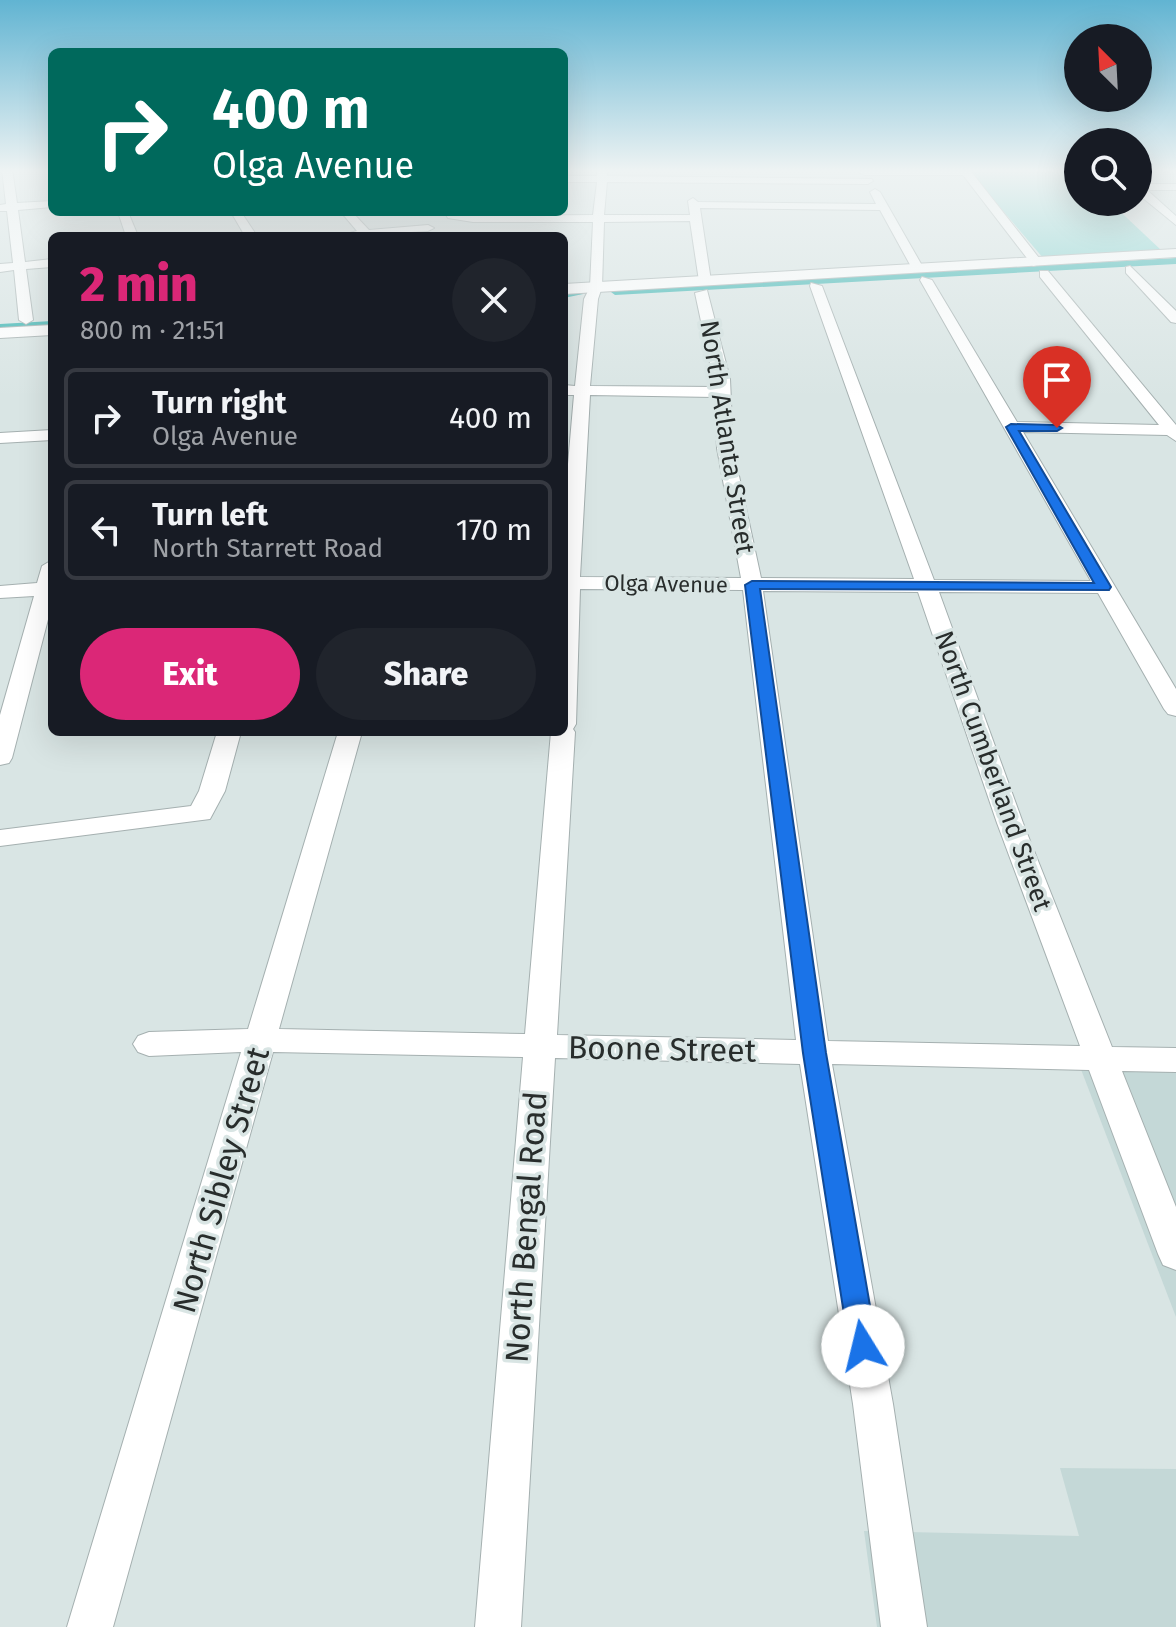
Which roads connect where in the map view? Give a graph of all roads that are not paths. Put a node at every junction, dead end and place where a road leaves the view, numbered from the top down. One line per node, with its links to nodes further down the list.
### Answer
1 (15, 245): 8 (street)
2 (597, 245): 16 (street)
3 (699, 245): 14 (street, North Atlanta Street)
4 (906, 245): 12 (street)
5 (1022, 245): 10 (street)
6 (1174, 262): 10 (main road); 11 (main road)
7 (48, 263): 8 (street)
8 (20, 266): 9 (street); 20 (street)
9 (0, 268)
10 (1040, 268): 11 (main road); 12 (main road); 28 (street)
11 (1130, 270): 19 (street)
12 (922, 274): 13 (main road); 14 (main road); 27 (street)
13 (816, 286): 14 (main road); 34 (street, North Cumberland Street)
14 (704, 287): 16 (main road); 26 (street, North Atlanta Street)
15 (568, 290): 16 (main road)
16 (594, 293): 17 (main road); 25 (street)
17 (568, 300)
18 (48, 318): 20 (main road)
19 (1176, 319)
20 (26, 320): 21 (main road)
21 (0, 321)
22 (48, 330): 23 (main road)
23 (0, 333)
24 (568, 390): 25 (street)
25 (584, 390): 26 (street); 31 (street)
26 (722, 392): 33 (street, North Atlanta Street)
27 (1011, 427): 28 (street); 35 (street)
28 (1174, 433)
29 (48, 435): 30 (street)
30 (0, 438)
31 (570, 468): 32 (street)
32 (568, 583): 33 (street, Olga Avenue)
33 (752, 585): 34 (street, Olga Avenue); 48 (street, North Atlanta Street)
34 (927, 586): 35 (street, Olga Avenue); 49 (street, North Cumberland Street)
35 (1104, 587): 39 (street)
36 (48, 588): 38 (street)
37 (48, 591): 43 (street)
38 (0, 592)
39 (1176, 709)
40 (228, 736): 44 (street)
41 (349, 736): 45 (street, North Sibley Street)
42 (563, 736): 47 (street, North Bengal Road)
43 (0, 758)
44 (0, 838)
45 (261, 1040): 46 (street, Boone Street); 47 (street, Boone Street); 52 (street, North Sibley Street)
46 (149, 1044)
47 (539, 1046): 48 (street, Boone Street); 53 (street, North Bengal Road)
48 (814, 1053): 49 (street, Boone Street); 54 (street, North Atlanta Street)
49 (1099, 1058): 50 (street, Boone Street); 51 (street, North Cumberland Street)
50 (1176, 1060)
51 (1176, 1254)
52 (90, 1627)
53 (498, 1627)
54 (904, 1627)

